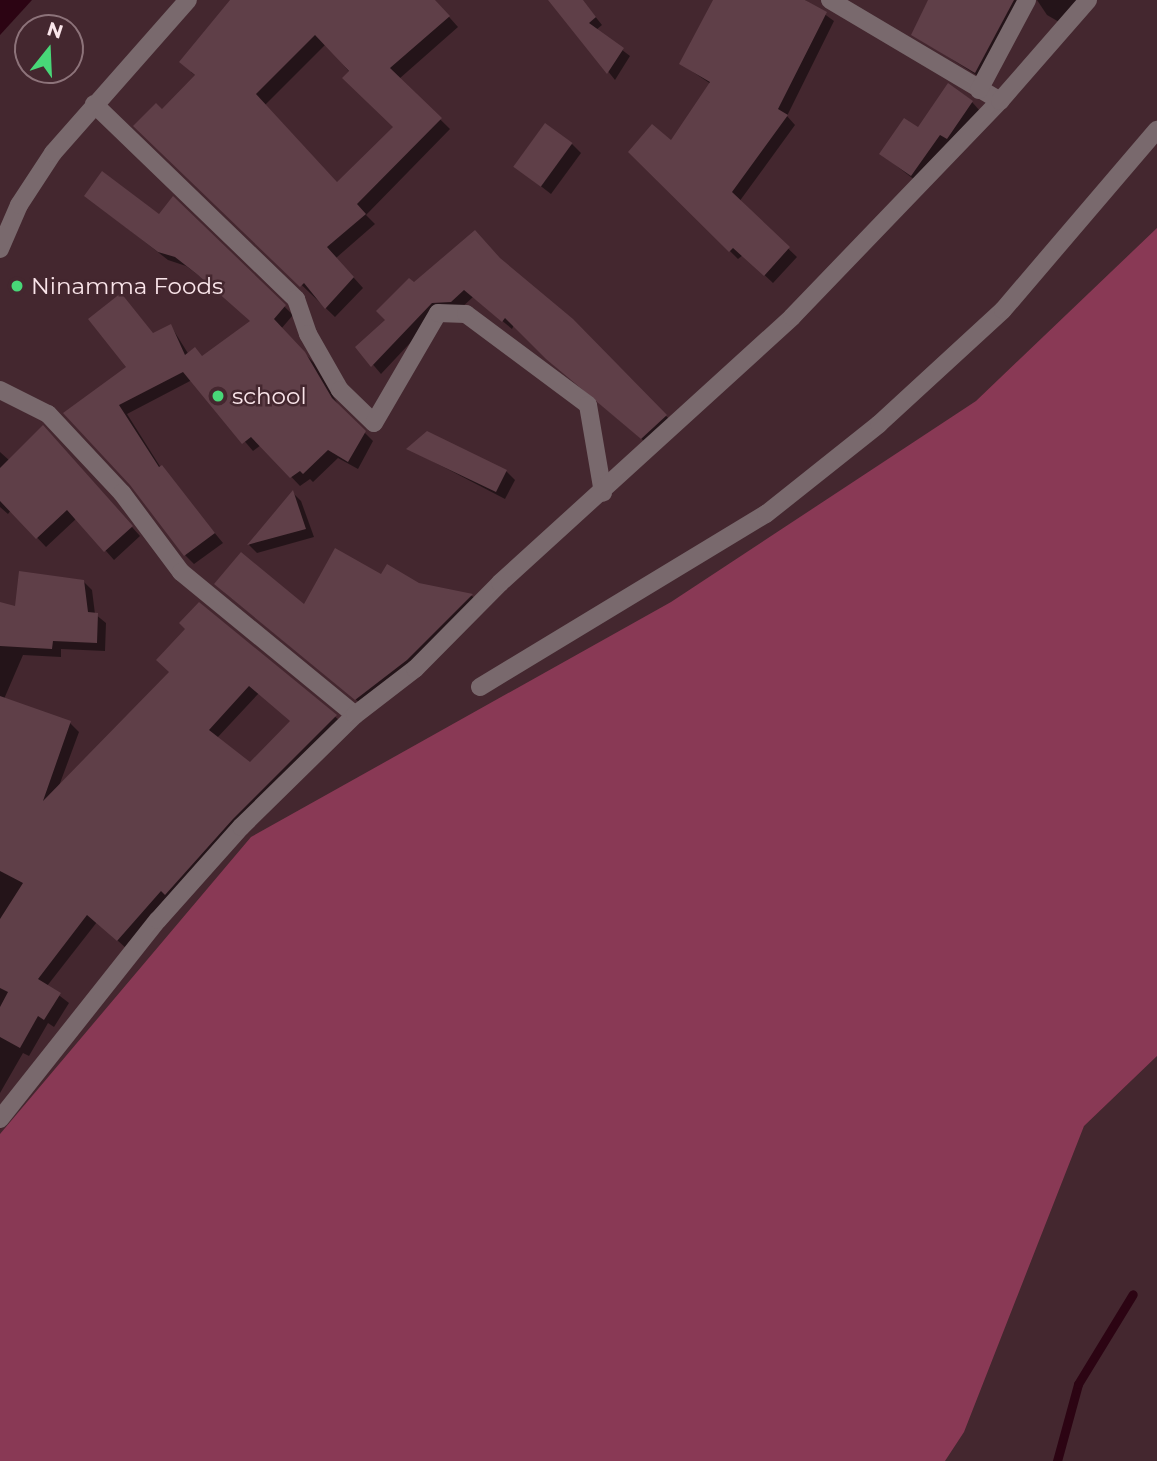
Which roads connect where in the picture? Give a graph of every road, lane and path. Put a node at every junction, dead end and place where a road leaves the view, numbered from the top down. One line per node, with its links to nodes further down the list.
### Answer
1 (188, 0): 7 (street)
2 (830, 0): 5 (street)
3 (1027, 0): 5 (street)
4 (1088, 0): 6 (street)
5 (979, 90): 6 (street)
6 (1000, 101): 11 (street)
7 (94, 104): 9 (street); 11 (street)
8 (1157, 130): 12 (street)
9 (0, 248)
10 (0, 390): 13 (street)
11 (603, 493): 13 (street)
12 (480, 687)
13 (355, 715): 14 (street)
14 (0, 1119)

